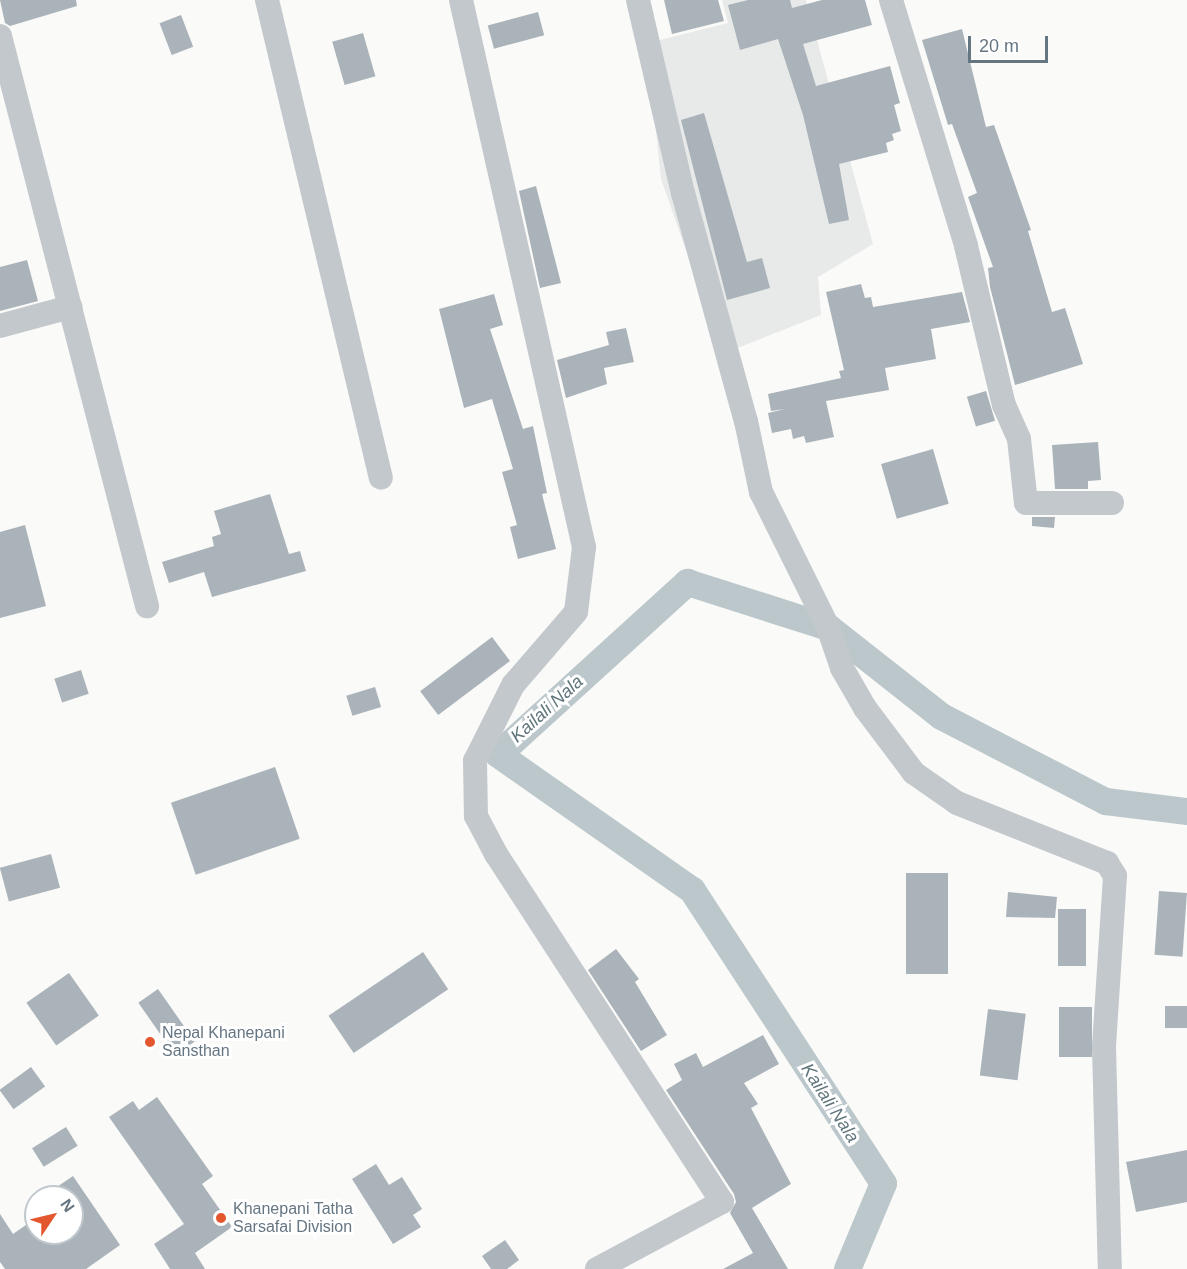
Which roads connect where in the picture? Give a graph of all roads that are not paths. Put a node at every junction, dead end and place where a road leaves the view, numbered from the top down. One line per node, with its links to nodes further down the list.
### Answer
1 (267, 0): 8 (street)
2 (461, 0): 11 (street)
3 (638, 0): 12 (street)
4 (891, 0): 9 (street)
5 (0, 36): 6 (street)
6 (70, 307): 7 (street); 10 (street)
7 (0, 326)
8 (381, 478)
9 (1112, 503)
10 (147, 606)
11 (597, 1269)
12 (1110, 1269)

